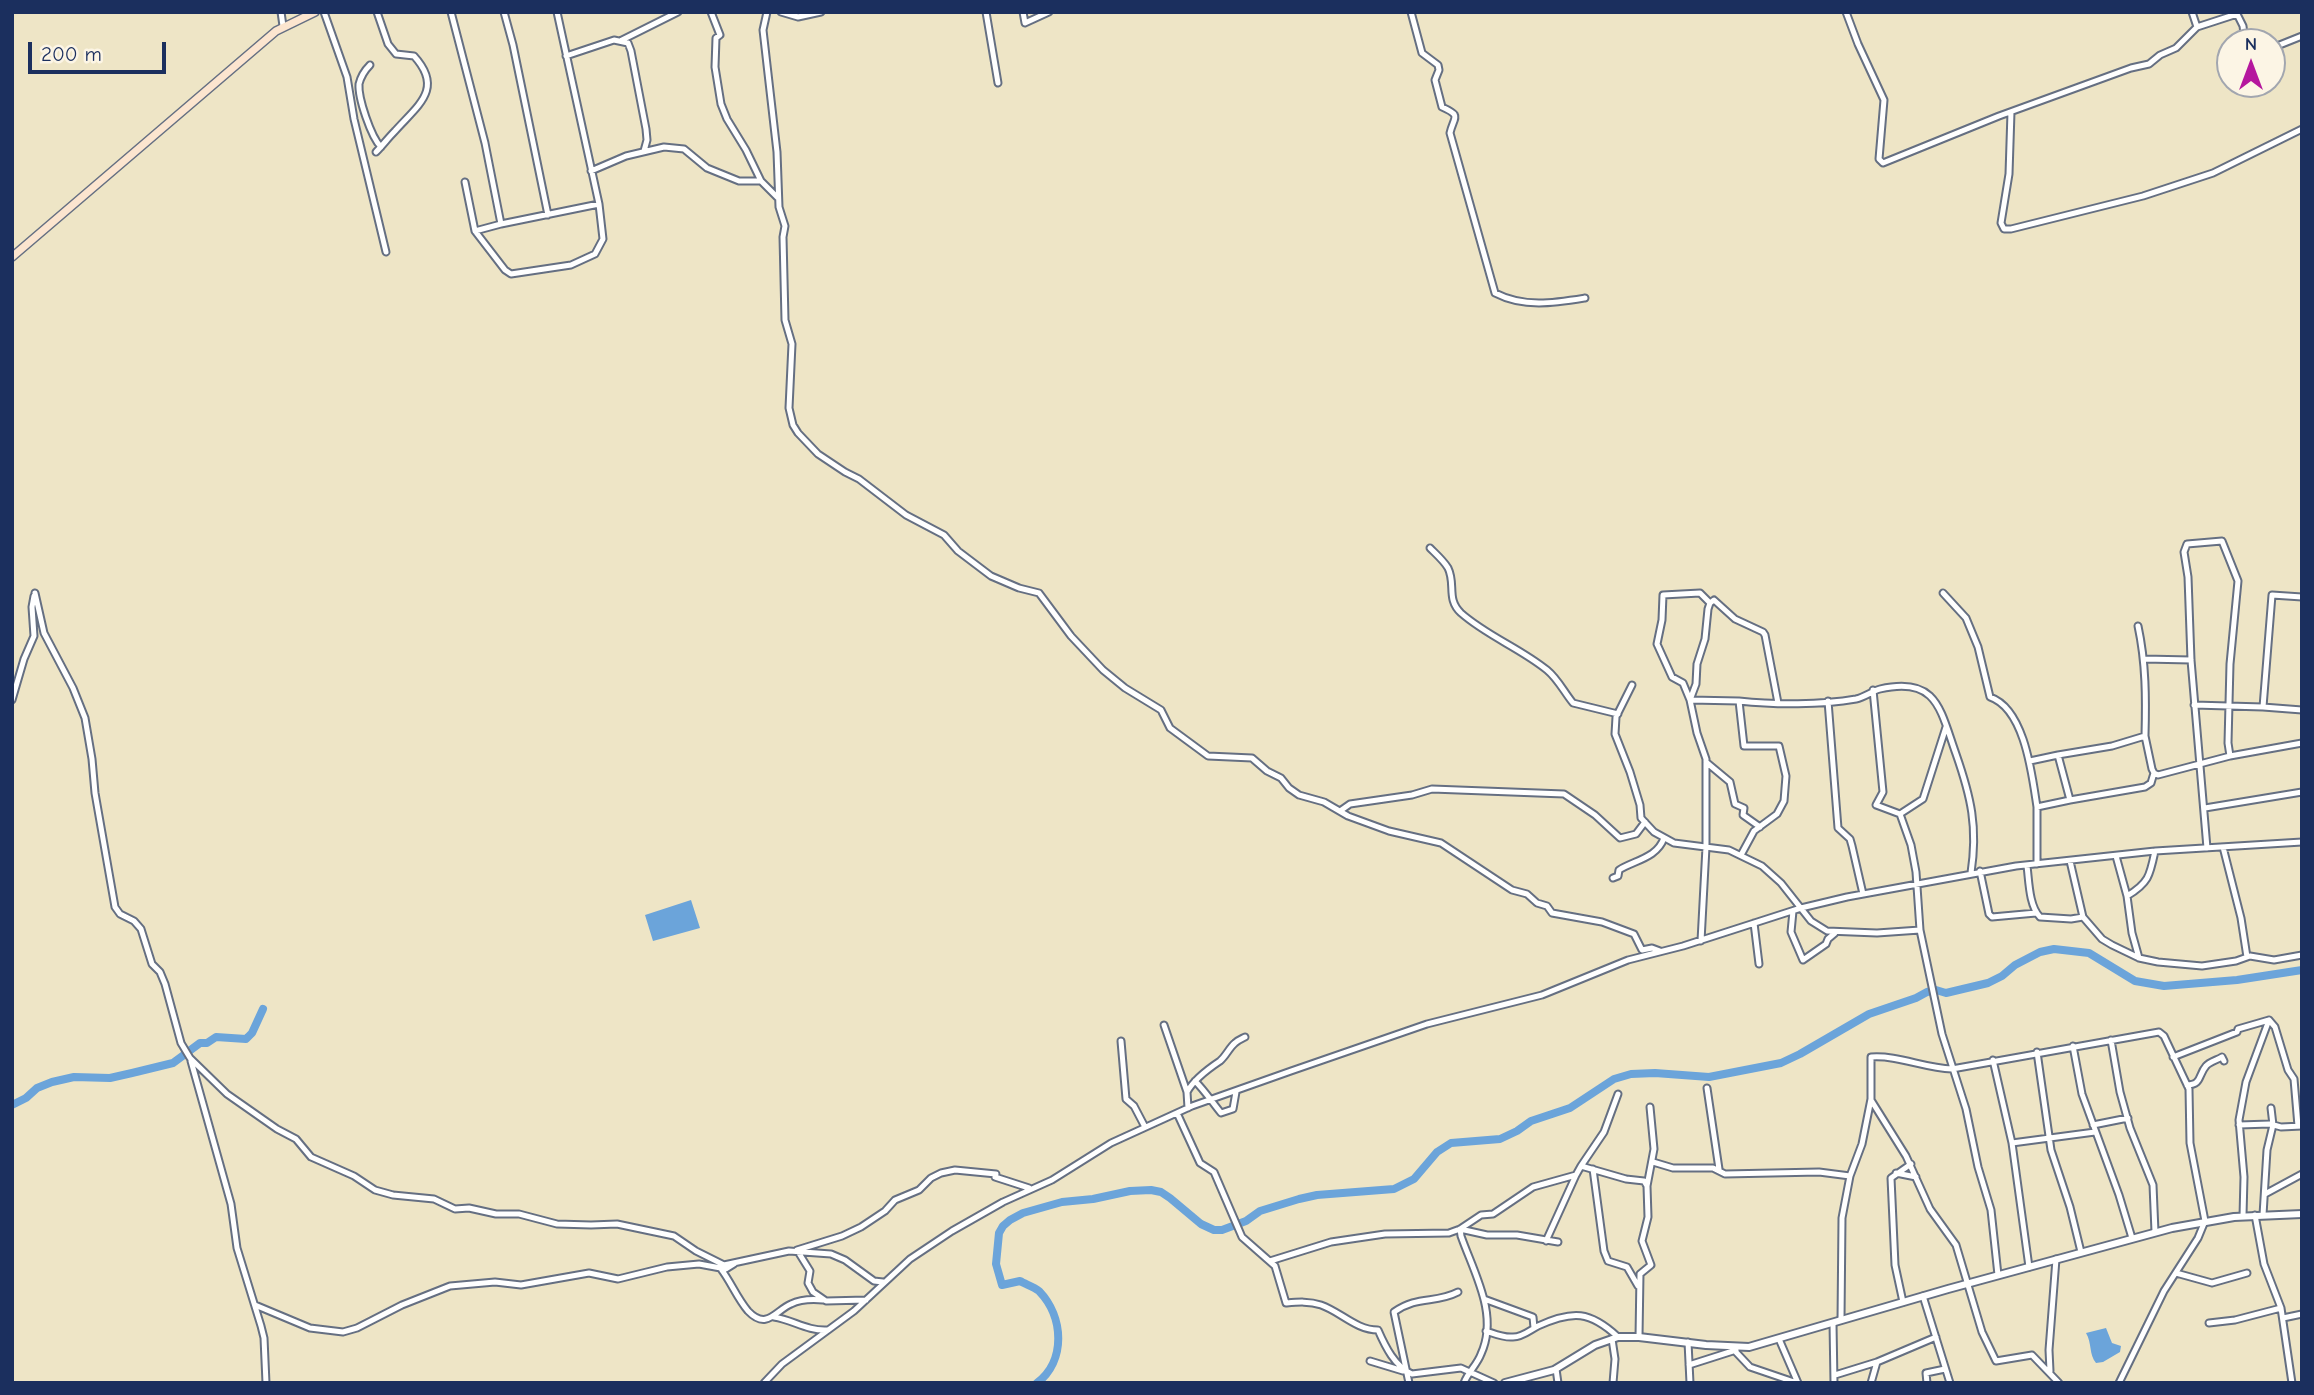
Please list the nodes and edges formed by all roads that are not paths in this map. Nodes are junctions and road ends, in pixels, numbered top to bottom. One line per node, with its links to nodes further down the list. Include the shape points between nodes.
1 (281, 12): 20 (street)
2 (315, 12): 20 (main road)
3 (324, 12): 37 (street, via 347,77)
4 (377, 12): 24 (street, via 388,44 396,54 414,56 429,81 419,107 378,150 359,87)
5 (451, 12): 35 (street)
6 (504, 12): 34 (street)
7 (557, 12): 23 (street)
8 (678, 12): 22 (street)
9 (711, 12): 31 (street, via 720,36 714,48 721,104)
10 (767, 12): 32 (street, via 763,30)
11 (781, 12): 12 (street, via 798,18)
12 (821, 12)
13 (986, 12): 25 (street)
14 (1023, 12): 15 (street, via 1025,23)
15 (1049, 12)
16 (1410, 12): 39 (street, via 1422,53 1438,65 1435,80 1442,107 1455,114 1450,133 1496,293 1509,300 1552,304)
17 (1846, 12): 26 (street, via 1884,100 1881,162)
18 (2192, 12): 21 (street)
19 (2236, 13): 21 (street)
20 (283, 26): 38 (main road)
21 (2197, 27): 26 (street, via 2181,44 2149,64)
22 (622, 40): 23 (street); 28 (street, via 631,51 640,93 647,140)
23 (566, 56): 29 (street)
24 (370, 65)
25 (998, 83)
26 (2011, 112): 27 (street, via 2004,229 2143,196 2213,173)
27 (2302, 129)
28 (644, 151): 29 (street); 31 (street, via 684,149 707,168 739,181)
29 (591, 172): 33 (street)
30 (465, 181): 36 (street)
31 (761, 181): 32 (street)
32 (778, 198): 72 (street, via 785,226 785,320 792,344 789,408 798,433 818,454 906,515 944,535 991,576 1040,593 1103,670 1161,710 1170,728 1195,748 1208,756 1252,758 1299,795)
33 (599, 204): 34 (street); 36 (street, via 603,239 595,254 571,265 511,274)
34 (548, 215): 35 (street)
35 (501, 224): 36 (street)
36 (475, 231)
37 (386, 252)
38 (12, 257)
39 (1585, 298)
40 (1430, 548): 58 (street, via 1448,569 1452,603 1461,612 1483,631 1546,669 1573,703)
41 (1943, 593): 64 (street, via 1966,618 1990,697 2006,708 2021,732)
42 (2302, 597): 56 (street, via 2273,595)
43 (1710, 603): 50 (street); 50 (street, via 1700,593 1663,595 1657,644 1672,677 1684,683); 53 (street, via 1714,600 1735,620 1763,632)
44 (2138, 626): 45 (street)
45 (2144, 659): 46 (street); 60 (street)
46 (2191, 660): 54 (street); 55 (street, via 2184,552 2187,544 2222,541 2238,581)
47 (1632, 685): 58 (street)
48 (1873, 690): 52 (street, via 1860,699); 59 (street, via 1914,685 1926,691); 73 (street, via 1883,792 1876,805)
49 (12, 700): 114 (street, via 34,636 35,593 44,633 85,718 116,907 141,929)
50 (1690, 700): 51 (street); 65 (street)
51 (1740, 701): 53 (street); 75 (street, via 1744,746 1779,746 1786,776 1784,801 1777,814)
52 (1828, 701): 53 (street); 91 (street, via 1839,828 1850,839)
53 (1778, 703)
54 (2194, 705): 55 (street); 66 (street)
55 (2229, 705): 56 (street); 63 (street)
56 (2263, 707): 57 (street)
57 (2302, 710)
58 (1618, 714): 74 (street, via 1615,734)
59 (1946, 727): 73 (street, via 1923,799); 88 (street, via 1973,813)
60 (2145, 736): 62 (street); 67 (street)
61 (2302, 743): 63 (street)
62 (2058, 755): 64 (street); 69 (street)
63 (2230, 756): 66 (street)
64 (2030, 761): 70 (street)
65 (1706, 762): 75 (street, via 1730,782 1735,804 1744,808 1748,821); 78 (street)
66 (2200, 764): 67 (street); 71 (street)
67 (2154, 773): 69 (street, via 2145,787)
68 (2302, 792): 71 (street)
69 (2070, 800): 70 (street)
70 (2037, 807): 85 (street)
71 (2204, 808): 80 (street)
72 (1340, 811): 74 (street, via 1366,800 1445,789 1564,794 1620,838 1636,834); 101 (street, via 1389,831 1441,843 1552,913 1602,922 1634,934 1642,950)
73 (1899, 814): 90 (street, via 1911,845)
74 (1645, 822): 76 (street)
75 (1760, 827): 82 (street)
76 (1664, 838): 78 (street); 89 (street, via 1661,847 1624,866)
77 (2302, 842): 79 (street)
78 (1706, 847): 82 (street); 100 (street)
79 (2223, 847): 80 (street); 103 (street)
80 (2207, 848): 81 (street)
81 (2155, 852): 83 (street); 92 (street, via 2150,875 2141,888)
82 (1741, 855): 93 (street, via 1771,873)
83 (2116, 856): 84 (street); 92 (street)
84 (2070, 861): 85 (street); 96 (street)
85 (2037, 864): 86 (street)
86 (2027, 866): 87 (street); 95 (street)
87 (1980, 871): 88 (street); 95 (street, via 1992,917)
88 (1971, 873): 90 (street)
89 (1613, 878)
90 (1916, 885): 91 (street); 98 (street)
91 (1863, 894): 93 (street)
92 (2127, 896): 104 (street)
93 (1801, 908): 94 (street); 99 (street, via 1821,929)
94 (1793, 911): 97 (street); 99 (street, via 1791,932 1803,960)
95 (2036, 913): 96 (street, via 2040,917)
96 (2083, 918): 104 (street, via 2102,939)
97 (1754, 923): 100 (street); 105 (street)
98 (1920, 930): 99 (street); 117 (street)
99 (1835, 933)
100 (1702, 940): 101 (street)
101 (1663, 952): 121 (street, via 1628,960 1542,995 1427,1024)
102 (2302, 955): 103 (street, via 2274,960)
103 (2247, 957): 104 (street, via 2202,966)
104 (2139, 958)
105 (1759, 964)
106 (2269, 1020): 113 (street); 131 (street, via 2246,1082); 133 (street, via 2294,1079)
107 (1164, 1025): 122 (street)
108 (1245, 1037): 118 (street)
109 (2111, 1040): 111 (street); 113 (street, via 2160,1032); 130 (street)
110 (1121, 1041): 134 (street, via 1126,1099)
111 (2073, 1046): 112 (street); 135 (street)
112 (2037, 1052): 115 (street); 136 (street)
113 (2173, 1056): 119 (street)
114 (190, 1058): 166 (street, via 227,1094 296,1139 311,1157 381,1193 434,1199 455,1209 519,1213 557,1224 617,1224 674,1236); 180 (street)
115 (1993, 1060): 117 (street); 137 (street)
116 (2224, 1061): 119 (street, via 2222,1057 2207,1065 2195,1086)
117 (1952, 1069): 125 (street, via 1871,1057); 170 (street, via 1991,1210)
118 (1195, 1081): 122 (street); 124 (street)
119 (2187, 1086): 155 (street, via 2190,1143)
120 (1707, 1088): 142 (street)
121 (1236, 1092): 124 (street); 124 (street, via 1233,1109 1226,1113)
122 (1187, 1093): 127 (street)
123 (1618, 1094): 140 (street, via 1604,1132)
124 (1213, 1099): 127 (street)
125 (1871, 1099): 139 (street); 146 (street)
126 (1650, 1107): 138 (street)
127 (1188, 1108): 129 (street)
128 (2271, 1108): 132 (street)
129 (1177, 1113): 134 (street); 164 (street, via 1200,1163 1214,1172 1242,1237)
130 (2128, 1118): 135 (street); 157 (street, via 2153,1185)
131 (2239, 1125): 132 (street); 154 (street)
132 (2273, 1125): 133 (street); 150 (street)
133 (2300, 1126)
134 (1145, 1127): 149 (street)
135 (2094, 1128): 136 (street); 158 (street)
136 (2050, 1139): 137 (street); 162 (street)
137 (2012, 1143): 167 (street)
138 (1653, 1162): 142 (street, via 1673,1168); 148 (street)
139 (1911, 1164): 143 (street); 147 (street)
140 (1581, 1166): 141 (street); 145 (street)
141 (1593, 1169): 148 (street, via 1644,1181); 173 (street, via 1604,1251 1608,1261 1627,1267)
142 (1719, 1169): 146 (street, via 1725,1174 1819,1172)
143 (1896, 1173): 147 (street); 179 (street, via 1891,1178 1895,1265)
144 (2302, 1174): 150 (street)
145 (1576, 1175): 156 (street, via 1533,1187); 159 (street)
146 (1850, 1176): 185 (street, via 1842,1218)
147 (1916, 1177): 172 (street, via 1930,1209 1956,1245)
148 (1647, 1186): 173 (street, via 1648,1217 1642,1241 1651,1265 1640,1274)
149 (1031, 1188): 161 (street, via 996,1174 942,1173 895,1200 861,1227); 171 (street, via 935,1242)
150 (2265, 1194): 153 (street)
151 (2302, 1214): 153 (street)
152 (2255, 1215): 153 (street); 154 (street); 181 (street, via 2263,1260)
153 (2263, 1215)
154 (2244, 1216): 155 (street)
155 (2205, 1221): 157 (street); 168 (street)
156 (1460, 1229): 159 (street); 164 (street, via 1331,1242); 176 (street)
157 (2155, 1232): 158 (street)
158 (2132, 1238): 162 (street)
159 (1546, 1241): 160 (street)
160 (1558, 1242)
161 (797, 1250): 165 (street); 171 (street, via 839,1256 874,1281); 178 (street, via 810,1271 808,1283 813,1292)
162 (2081, 1252): 163 (street)
163 (2056, 1259): 167 (street); 206 (street)
164 (1270, 1261): 204 (street, via 1286,1303 1321,1305 1365,1330 1378,1330)
165 (735, 1263): 166 (street); 166 (street, via 729,1268)
166 (717, 1265): 180 (street, via 667,1267 618,1279 589,1273 521,1285 450,1286 343,1332 310,1328); 183 (street, via 751,1314)
167 (2029, 1267): 170 (street)
168 (2176, 1273): 169 (street, via 2212,1283); 224 (street)
169 (2248, 1273)
170 (1997, 1275): 172 (street)
171 (883, 1282): 177 (street)
172 (1967, 1283): 175 (street); 206 (street, via 1996,1361 2032,1355)
173 (1639, 1289): 191 (street)
174 (1458, 1292): 204 (street, via 1410,1302 1394,1312)
175 (1923, 1296): 179 (street); 192 (street)
176 (1484, 1299): 188 (street, via 1533,1317); 190 (street)
177 (866, 1300): 178 (street); 189 (street)
178 (826, 1301): 183 (street, via 791,1303)
179 (1903, 1302): 185 (street)
180 (255, 1305): 209 (street, via 264,1338)
181 (2281, 1308): 184 (street); 187 (street)
182 (2302, 1314): 184 (street)
183 (774, 1317): 189 (street, via 808,1329)
184 (2283, 1318): 225 (street)
185 (1841, 1320): 186 (street)
186 (1833, 1323): 194 (street); 205 (street)
187 (2209, 1323)
188 (1534, 1328): 190 (street, via 1514,1337); 193 (street, via 1551,1320 1586,1315 1603,1323)
189 (830, 1329): 210 (street)
190 (1486, 1331): 203 (street, via 1482,1354)
191 (1639, 1337): 193 (street); 195 (street)
192 (1936, 1337): 199 (street); 202 (street)
193 (1615, 1338): 201 (street); 216 (street)
194 (1779, 1339): 196 (street); 218 (street)
195 (1688, 1342): 196 (street); 200 (street)
196 (1744, 1347): 197 (street)
197 (1734, 1350): 200 (street); 208 (street, via 1750,1367)
198 (1370, 1361): 204 (street)
199 (1877, 1362): 205 (street); 220 (street)
200 (1689, 1365): 217 (street)
201 (1556, 1369): 207 (street); 215 (street)
202 (1945, 1369): 221 (street, via 1926,1373); 222 (street)
203 (1469, 1371): 204 (street); 212 (street); 213 (street)
204 (1406, 1372): 211 (street)
205 (1835, 1375): 219 (street)
206 (2051, 1376): 223 (street)
207 (1514, 1381): 214 (street)
208 (1781, 1381): 218 (street)
209 (266, 1383)
210 (764, 1383)
211 (1409, 1383)
212 (1464, 1383)
213 (1494, 1383)
214 (1505, 1383)
215 (1558, 1383)
216 (1613, 1383)
217 (1690, 1383)
218 (1798, 1383)
219 (1834, 1383)
220 (1871, 1383)
221 (1927, 1383)
222 (1950, 1383)
223 (2059, 1383)
224 (2119, 1383)
225 (2292, 1383)

